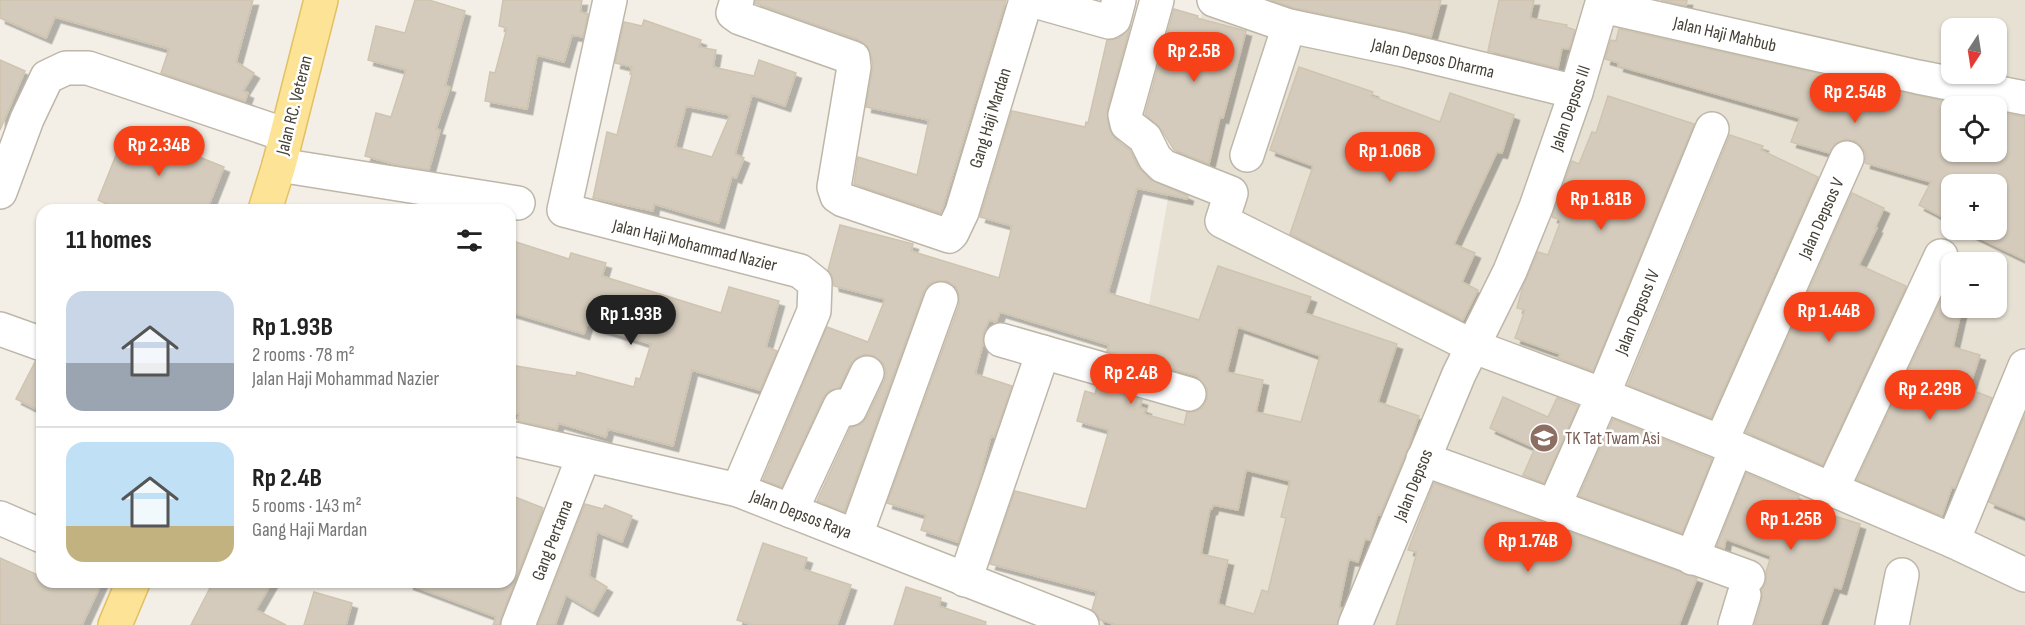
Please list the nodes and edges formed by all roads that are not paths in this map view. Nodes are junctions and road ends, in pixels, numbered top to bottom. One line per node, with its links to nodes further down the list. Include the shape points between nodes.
1 (321, 0): 15 (main road, Jalan RC. Veteran)
2 (610, 0): 37 (street, Jalan Haji Mohammad Nazier, via 564,210 800,271 815,283 814,311)
3 (737, 0): 4 (street, Gang Haji Mardan, via 733,13 740,18 853,58 834,187 837,196 950,235 962,212)
4 (1026, 0)
5 (1031, 0): 6 (street, via 1110,22)
6 (1119, 0)
7 (1157, 0): 26 (street, via 1125,115 1127,124 1145,138 1155,158 1163,166 1231,193 1222,221)
8 (1214, 0): 10 (street, Jalan Depsos Dharma)
9 (1602, 3): 12 (street, Jalan Depsos III); 13 (street, Jalan Haji Mahbub)
10 (1254, 7): 11 (street, Jalan Depsos Dharma)
11 (1289, 26): 12 (street, Jalan Depsos Dharma); 16 (street)
12 (1576, 92): 26 (street, Jalan Depsos III)
13 (2025, 98)
14 (1712, 129): 31 (street, Jalan Depsos IV)
15 (282, 150): 18 (street, via 88,68 66,68 47,77); 19 (street); 20 (main road, Jalan RC. Veteran)
16 (1247, 155)
17 (1847, 158): 33 (street, Jalan Depsos V)
18 (0, 189)
19 (518, 203)
20 (267, 204)
21 (1941, 255): 36 (street)
22 (940, 299): 42 (street)
23 (0, 329): 25 (street)
24 (1001, 340): 27 (street)
25 (36, 342)
26 (1481, 350): 31 (street); 35 (street, Jalan Depsos)
27 (1043, 352): 30 (street); 47 (street)
28 (2025, 366): 43 (street)
29 (867, 374): 39 (street, via 850,410 840,406)
30 (1189, 394)
31 (1603, 395): 33 (street); 38 (street, Jalan Depsos IV)
32 (516, 439): 34 (street, Jalan Depsos Raya)
33 (1729, 445): 36 (street); 44 (street, Jalan Depsos V)
34 (584, 454): 37 (street, Jalan Depsos Raya); 52 (street, Gang Pertama)
35 (1423, 459): 38 (street); 54 (street, Jalan Depsos)
36 (1832, 489): 43 (street)
37 (738, 490): 39 (street, Jalan Depsos Raya)
38 (1554, 506): 44 (street)
39 (791, 511): 42 (street, Jalan Depsos Raya)
40 (0, 518): 41 (street)
41 (36, 533)
42 (856, 535): 47 (street, Jalan Depsos Raya)
43 (1953, 541): 46 (street)
44 (1692, 558): 49 (street)
45 (1902, 575): 55 (street)
46 (2025, 575)
47 (965, 580): 50 (street, Jalan Depsos Raya)
48 (130, 588): 51 (main road)
49 (1742, 599)
50 (1041, 618): 53 (street, Jalan Depsos Raya)
51 (114, 625)
52 (518, 625)
53 (1082, 625)
54 (1355, 625)
55 (1892, 625)

